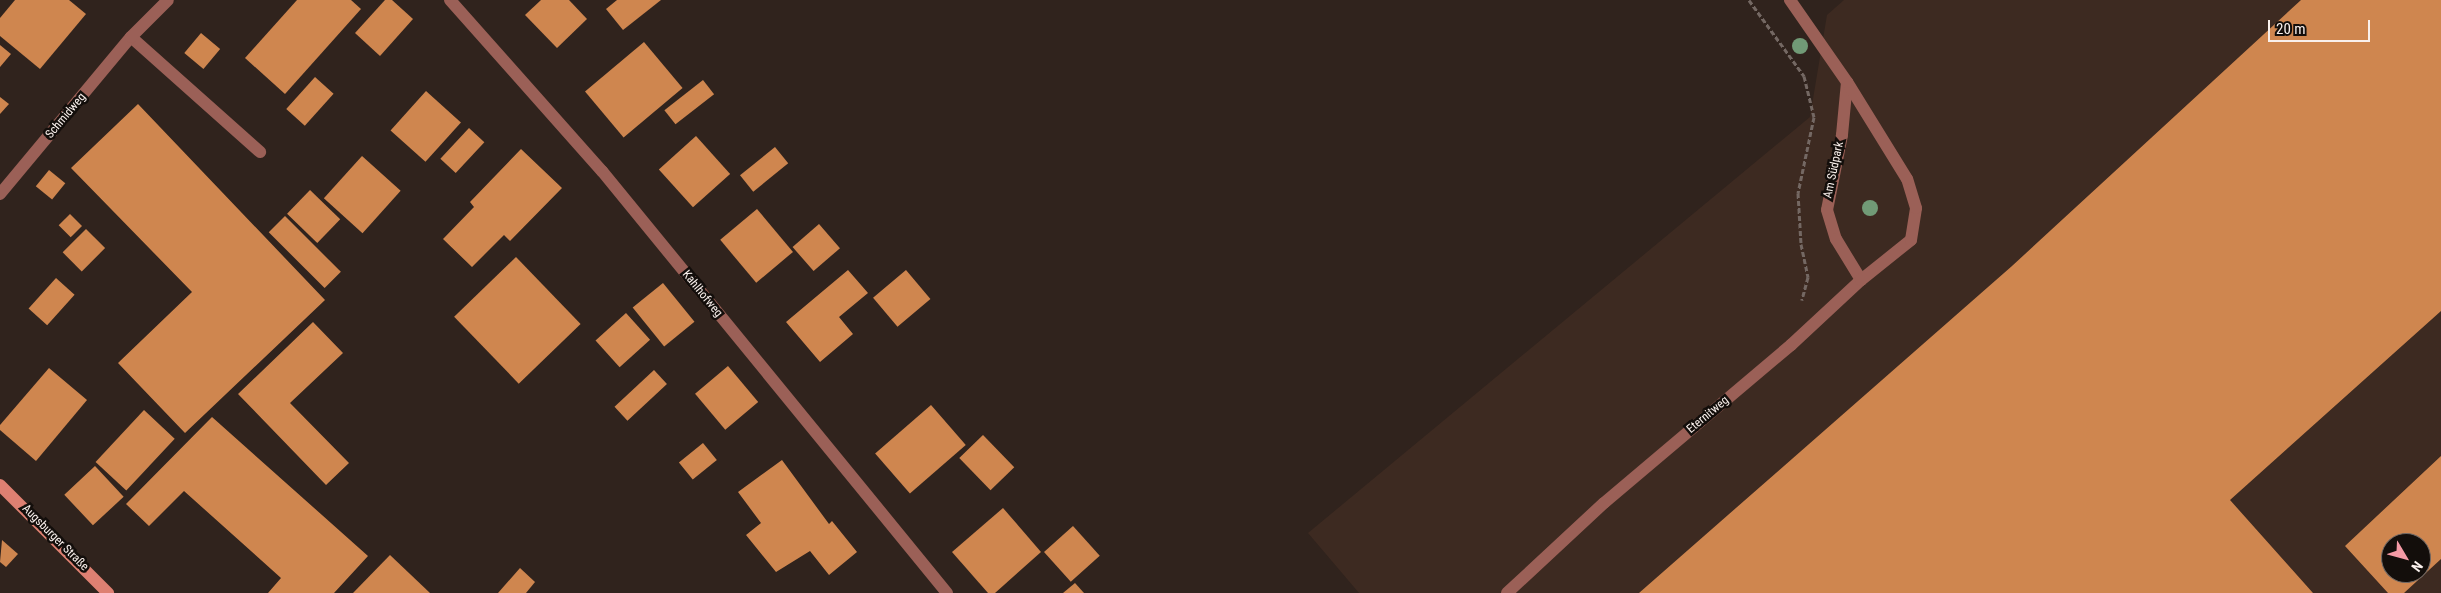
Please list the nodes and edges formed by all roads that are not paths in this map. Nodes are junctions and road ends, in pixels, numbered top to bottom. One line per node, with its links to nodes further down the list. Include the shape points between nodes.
1 (168, 0): 4 (street, Schmidweg)
2 (450, 0): 11 (street, Kahlhofweg, via 602,171)
3 (1790, 0): 5 (street)
4 (132, 37): 6 (street); 7 (street, Schmidweg)
5 (1847, 82): 8 (street, Am Südpark, via 1842,135 1827,210 1836,239); 8 (street, Eternitweg, via 1907,180 1916,208 1912,240)
6 (260, 152)
7 (0, 194)
8 (1861, 280): 12 (street, Eternitweg, via 1791,345 1604,503)
9 (0, 485): 10 (main road, Augsburger Straße)
10 (108, 593)
11 (948, 593)
12 (1507, 593)

